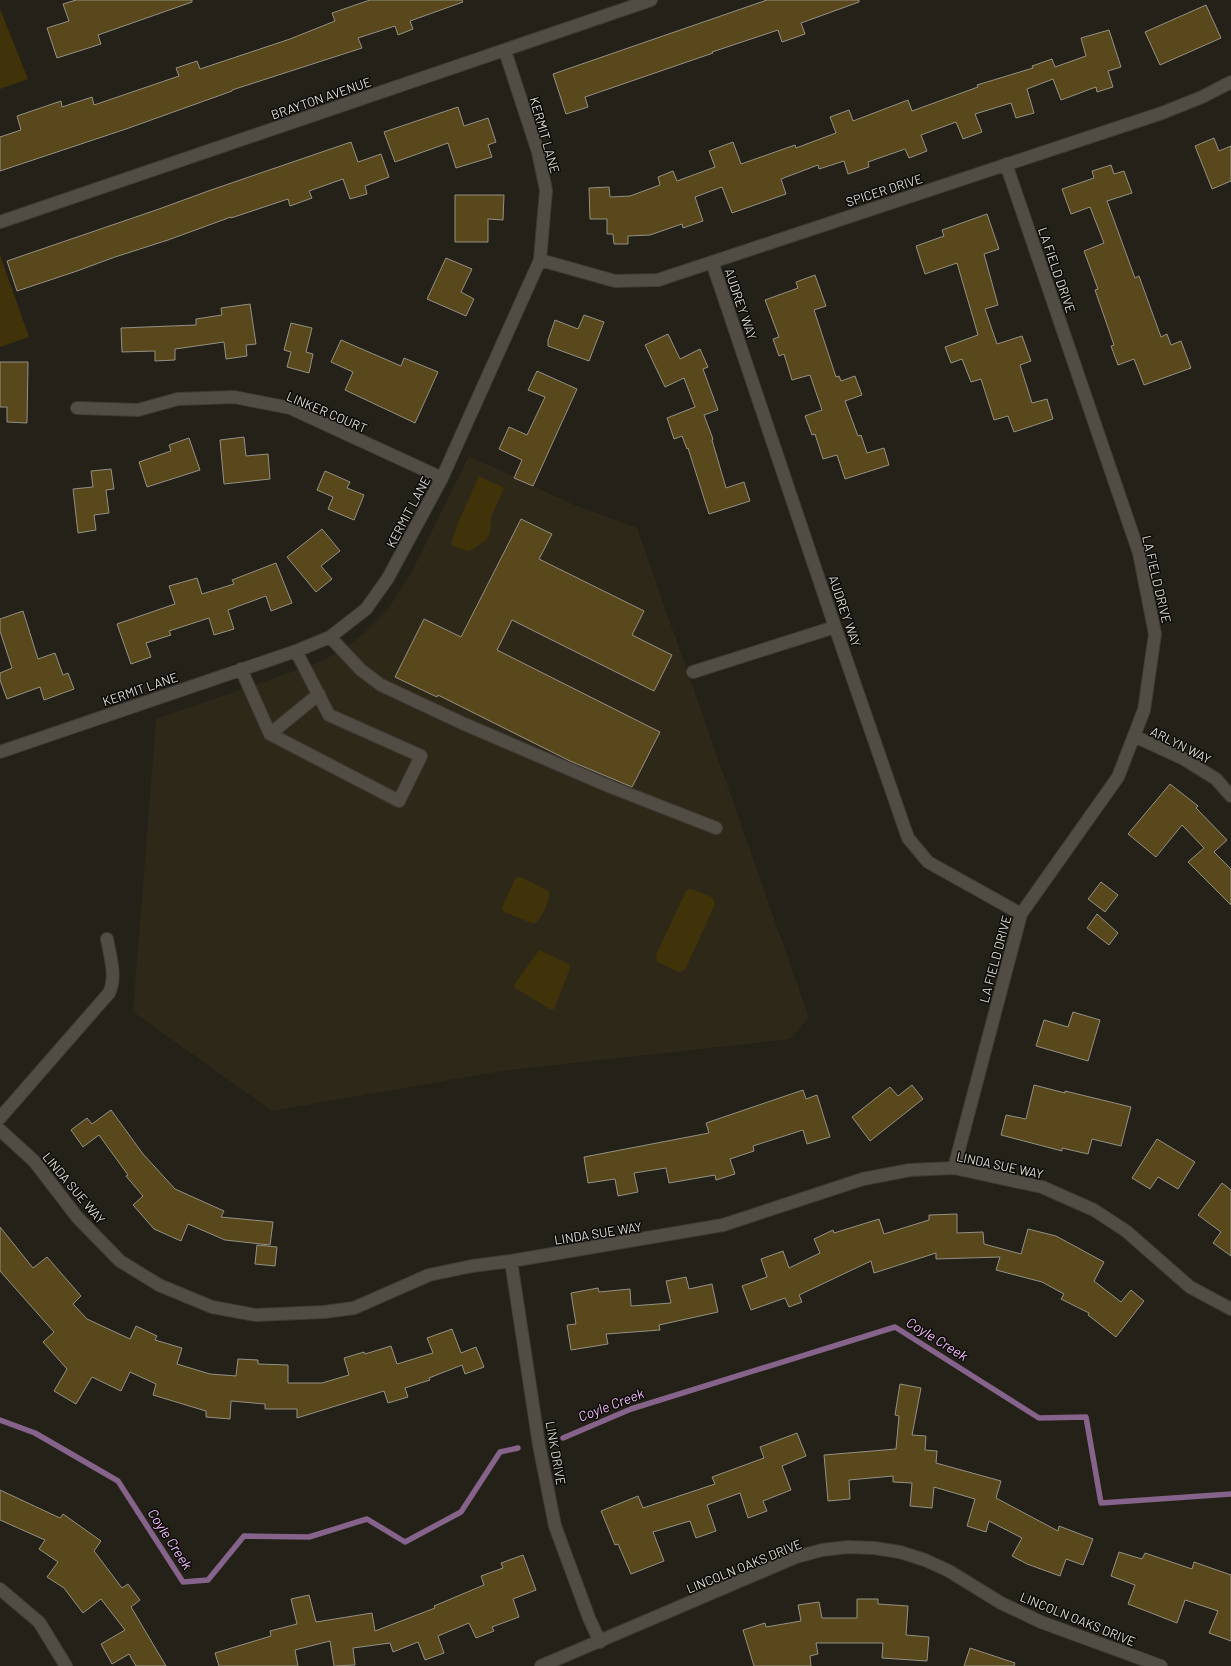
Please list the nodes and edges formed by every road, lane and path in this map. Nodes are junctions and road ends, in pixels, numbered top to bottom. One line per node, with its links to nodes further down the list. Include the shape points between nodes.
1 (651, 0): 2 (street, BRAYTON AVENUE)
2 (505, 50): 5 (street, BRAYTON AVENUE); 6 (street, KERMIT LANE, via 538,152 546,190)
3 (1231, 82): 4 (street, SPICER DRIVE, via 1162,113)
4 (1006, 164): 7 (street, SPICER DRIVE); 17 (street, LA FIELD DRIVE, via 1139,553 1155,634 1144,710)
5 (0, 222)
6 (540, 260): 7 (street, SPICER DRIVE, via 615,280 658,280); 9 (street, KERMIT LANE)
7 (712, 262): 10 (street, AUDREY WAY)
8 (77, 408): 9 (street, LINKER COURT, via 138,410 178,399 241,398 290,408)
9 (442, 478): 11 (street, KERMIT LANE, via 388,578 366,609)
10 (835, 627): 14 (street); 21 (street, AUDREY WAY, via 908,838 928,862)
11 (330, 637): 12 (street, KERMIT LANE); 20 (street, via 361,670 381,685 604,784)
12 (296, 651): 13 (street, KERMIT LANE); 15 (street)
13 (241, 669): 16 (street); 18 (street, KERMIT LANE)
14 (693, 672)
15 (319, 694): 16 (street); 16 (street, via 329,715 421,756 399,801)
16 (270, 734)
17 (1134, 736): 19 (street, ARLYN WAY, via 1184,759 1216,779); 21 (street, LA FIELD DRIVE, via 1118,777)
18 (0, 752)
19 (1231, 796)
20 (716, 828)
21 (1021, 914): 25 (street, LA FIELD DRIVE)
22 (107, 939): 23 (street, via 113,977 109,992)
23 (0, 1118)
24 (0, 1130): 26 (street, LINDA SUE WAY, via 34,1161 77,1217 120,1261 159,1286 212,1307 256,1315 354,1308 430,1275)
25 (954, 1168): 26 (street, LINDA SUE WAY, via 910,1170 863,1178 723,1226); 27 (street, LINDA SUE WAY, via 1042,1187 1094,1210 1126,1231 1190,1288)
26 (511, 1261): 29 (street, LINK DRIVE, via 539,1445 555,1526)
27 (1231, 1309)
28 (0, 1589): 30 (street, via 39,1622)
29 (600, 1642): 31 (street, LINCOLN OAKS DRIVE); 32 (street, LINCOLN OAKS DRIVE, via 796,1557 822,1550 874,1548 900,1552 925,1560 949,1571 1001,1603 1041,1622)
30 (66, 1666)
31 (541, 1666)
32 (1161, 1666)

